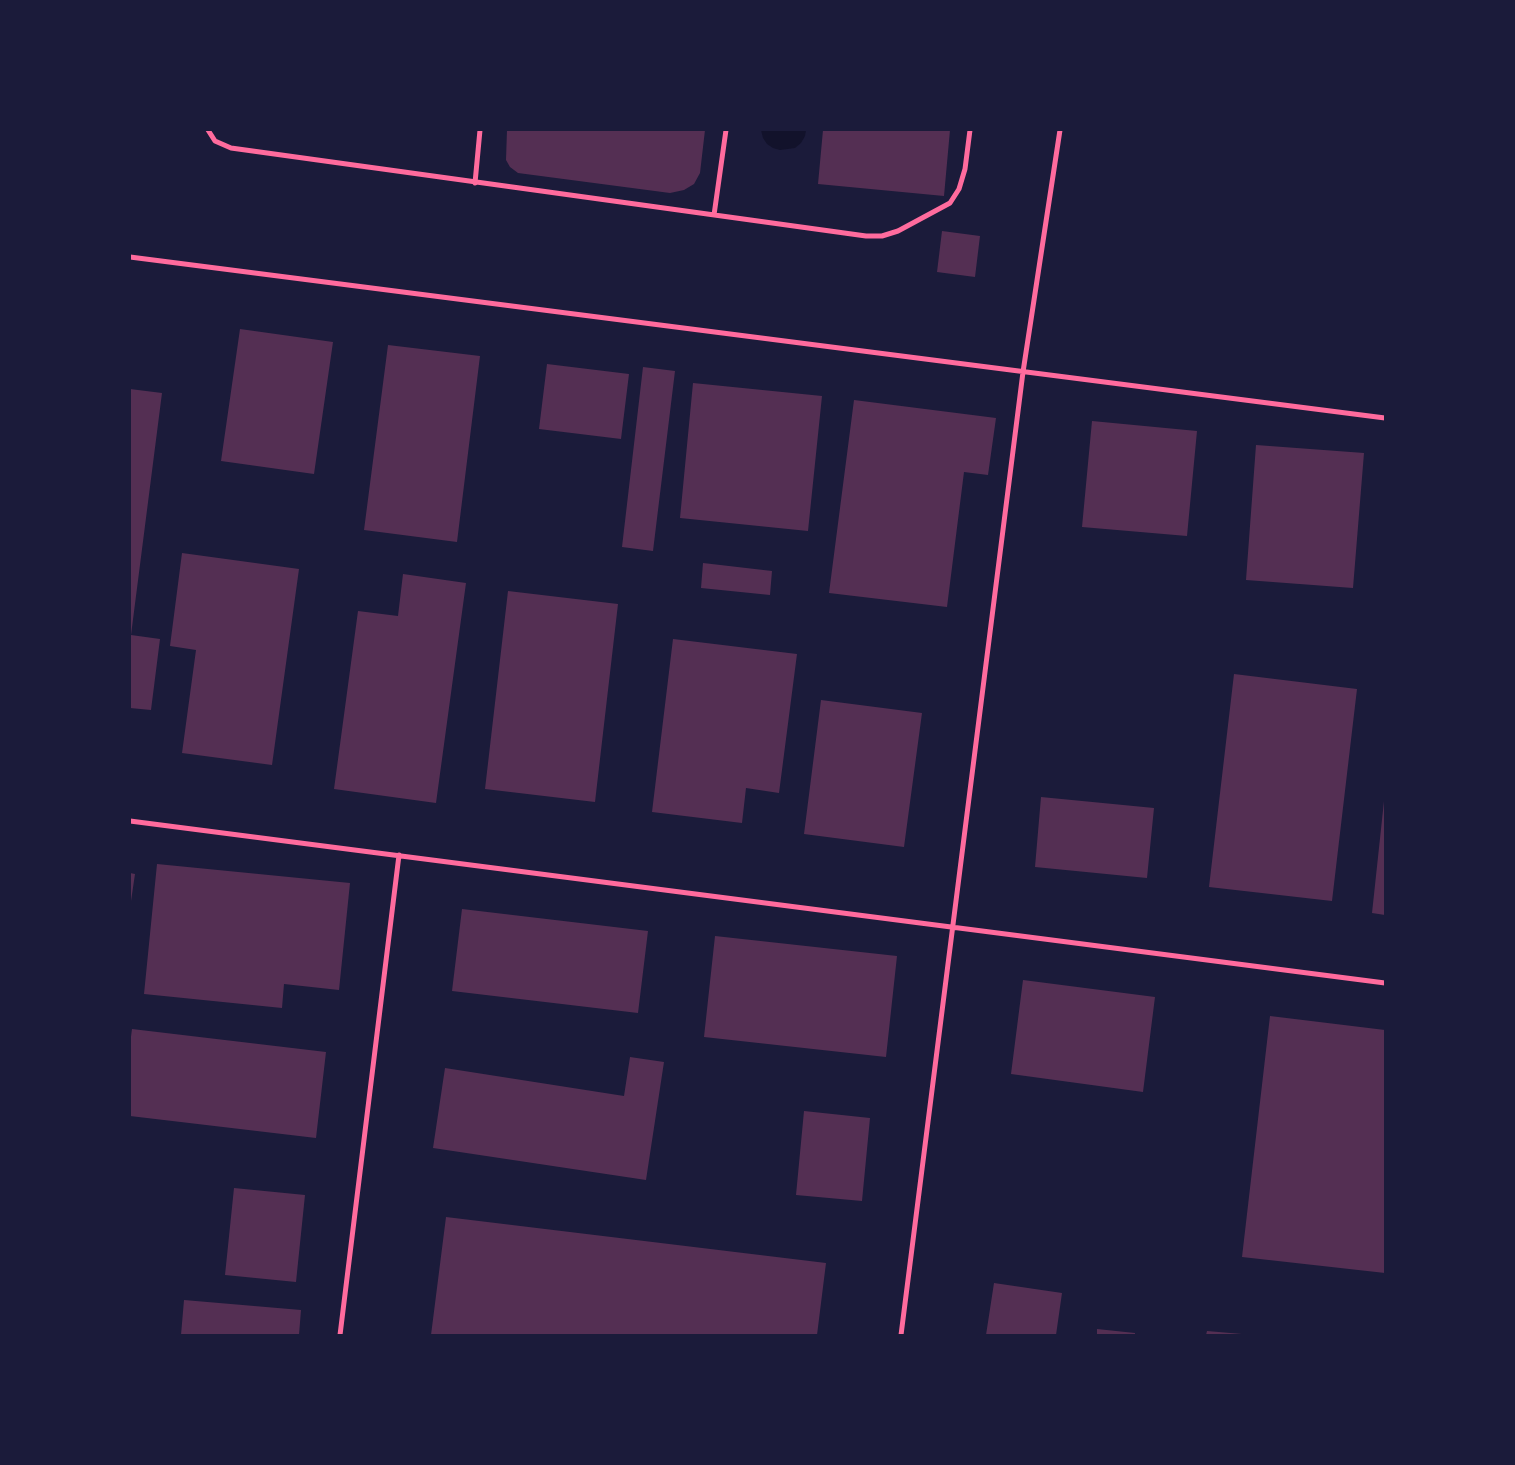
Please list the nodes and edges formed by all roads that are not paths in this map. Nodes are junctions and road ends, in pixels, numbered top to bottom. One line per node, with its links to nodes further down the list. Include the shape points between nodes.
1 (208, 130): 6 (street, via 216,142 231,148)
2 (480, 130): 6 (street)
3 (726, 130): 7 (street)
4 (970, 130): 7 (street, via 965,169 959,189 950,203 898,231 866,236)
5 (1060, 130): 9 (street)
6 (475, 182): 7 (street)
7 (714, 216)
8 (130, 257): 9 (street)
9 (1023, 372): 10 (street); 13 (street)
10 (1385, 418)
11 (130, 821): 12 (street)
12 (399, 855): 13 (street); 15 (street)
13 (953, 926): 14 (street); 16 (street)
14 (1385, 983)
15 (340, 1335)
16 (901, 1335)

